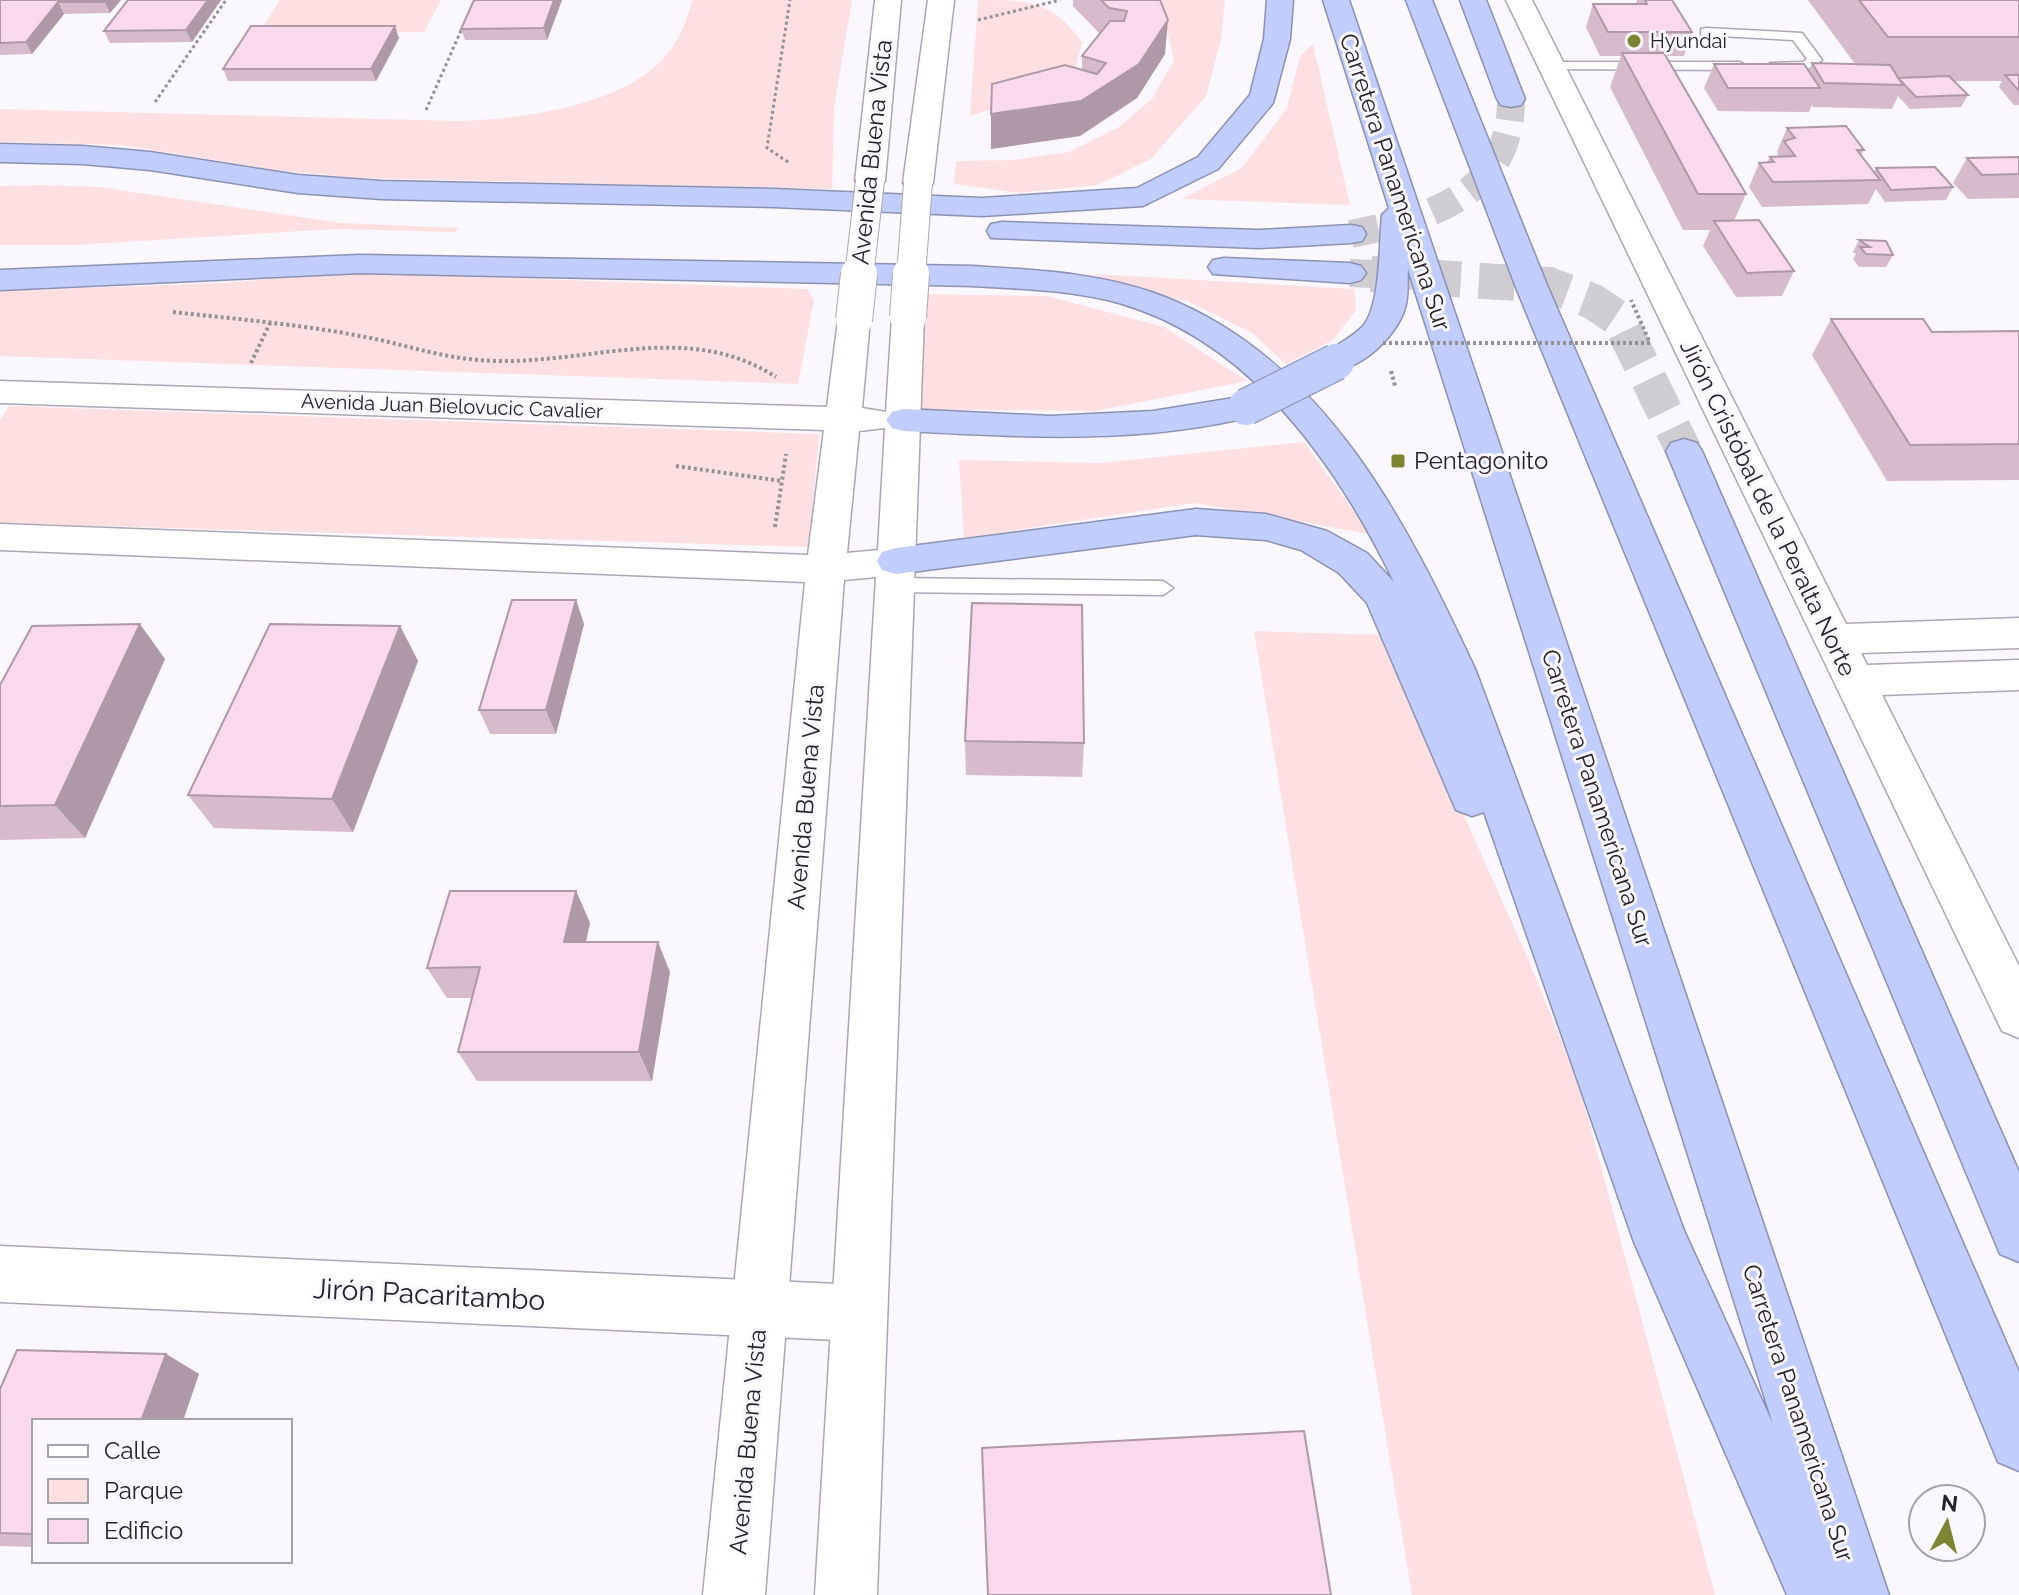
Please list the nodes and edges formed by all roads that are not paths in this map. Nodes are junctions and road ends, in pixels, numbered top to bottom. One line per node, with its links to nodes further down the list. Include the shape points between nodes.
1 (888, 0): 19 (main road, Avenida Buena Vista, bridge)
2 (941, 0): 20 (main road, Avenida Buena Vista, bridge, via 918,183)
3 (1280, 0): 12 (highway, via 1263,97 1208,163 1143,197 982,207 381,190 298,184 150,161)
4 (1336, 0): 11 (highway, Carretera Panamericana Sur)
5 (1419, 0): 36 (highway, via 1531,285)
6 (1473, 0): 10 (highway)
7 (1519, 0): 9 (main road, Jirón Cristóbal de la Peralta Norte)
8 (1706, 32): 9 (lane, via 1797,36 1815,60 1806,66)
9 (1551, 66): 27 (main road, Jirón Cristóbal de la Peralta Norte)
10 (1511, 99)
11 (1370, 104): 20 (highway, bridge, via 1399,221 1389,308 1376,332 1336,362 1246,407 1153,422 1050,427); 40 (highway, Carretera Panamericana Sur)
12 (0, 153)
13 (0, 175): 14 (highway, via 100,173 263,199 449,214 1259,239)
14 (1351, 234)
15 (0, 258): 16 (highway, via 448,243)
16 (1350, 273)
17 (0, 280): 32 (highway, via 360,264 973,276 1100,288 1190,321 1256,366 1301,411 1361,487 1402,555 1455,671)
18 (0, 392): 19 (main road, Avenida Juan Bielovucic Cavalier)
19 (844, 419): 20 (main road, Avenida Juan Bielovucic Cavalier); 23 (main road, Avenida Buena Vista)
20 (904, 420): 24 (main road, Avenida Buena Vista)
21 (1684, 451): 31 (highway)
22 (0, 537): 23 (main road)
23 (826, 569): 24 (main road); 34 (main road, Avenida Buena Vista)
24 (896, 573): 25 (lane); 32 (highway, via 1196,522 1279,530 1314,540 1353,563 1384,596 1393,614); 35 (main road, Avenida Buena Vista)
25 (1163, 588)
26 (2019, 633): 27 (main road)
27 (1833, 639): 29 (main road, Jirón Cristóbal de la Peralta Norte)
28 (2019, 675): 29 (main road)
29 (1854, 681): 30 (main road, Jirón Cristóbal de la Peralta Norte)
30 (2019, 1016)
31 (2019, 1235)
32 (1661, 1242): 39 (highway)
33 (0, 1274): 34 (main road, Jirón Pacaritambo)
34 (761, 1309): 35 (main road, Jirón Pacaritambo); 37 (main road, Avenida Buena Vista)
35 (859, 1313): 38 (main road, Avenida Buena Vista)
36 (2019, 1441)
37 (734, 1595)
38 (846, 1595)
39 (1819, 1595)
40 (1858, 1595)

